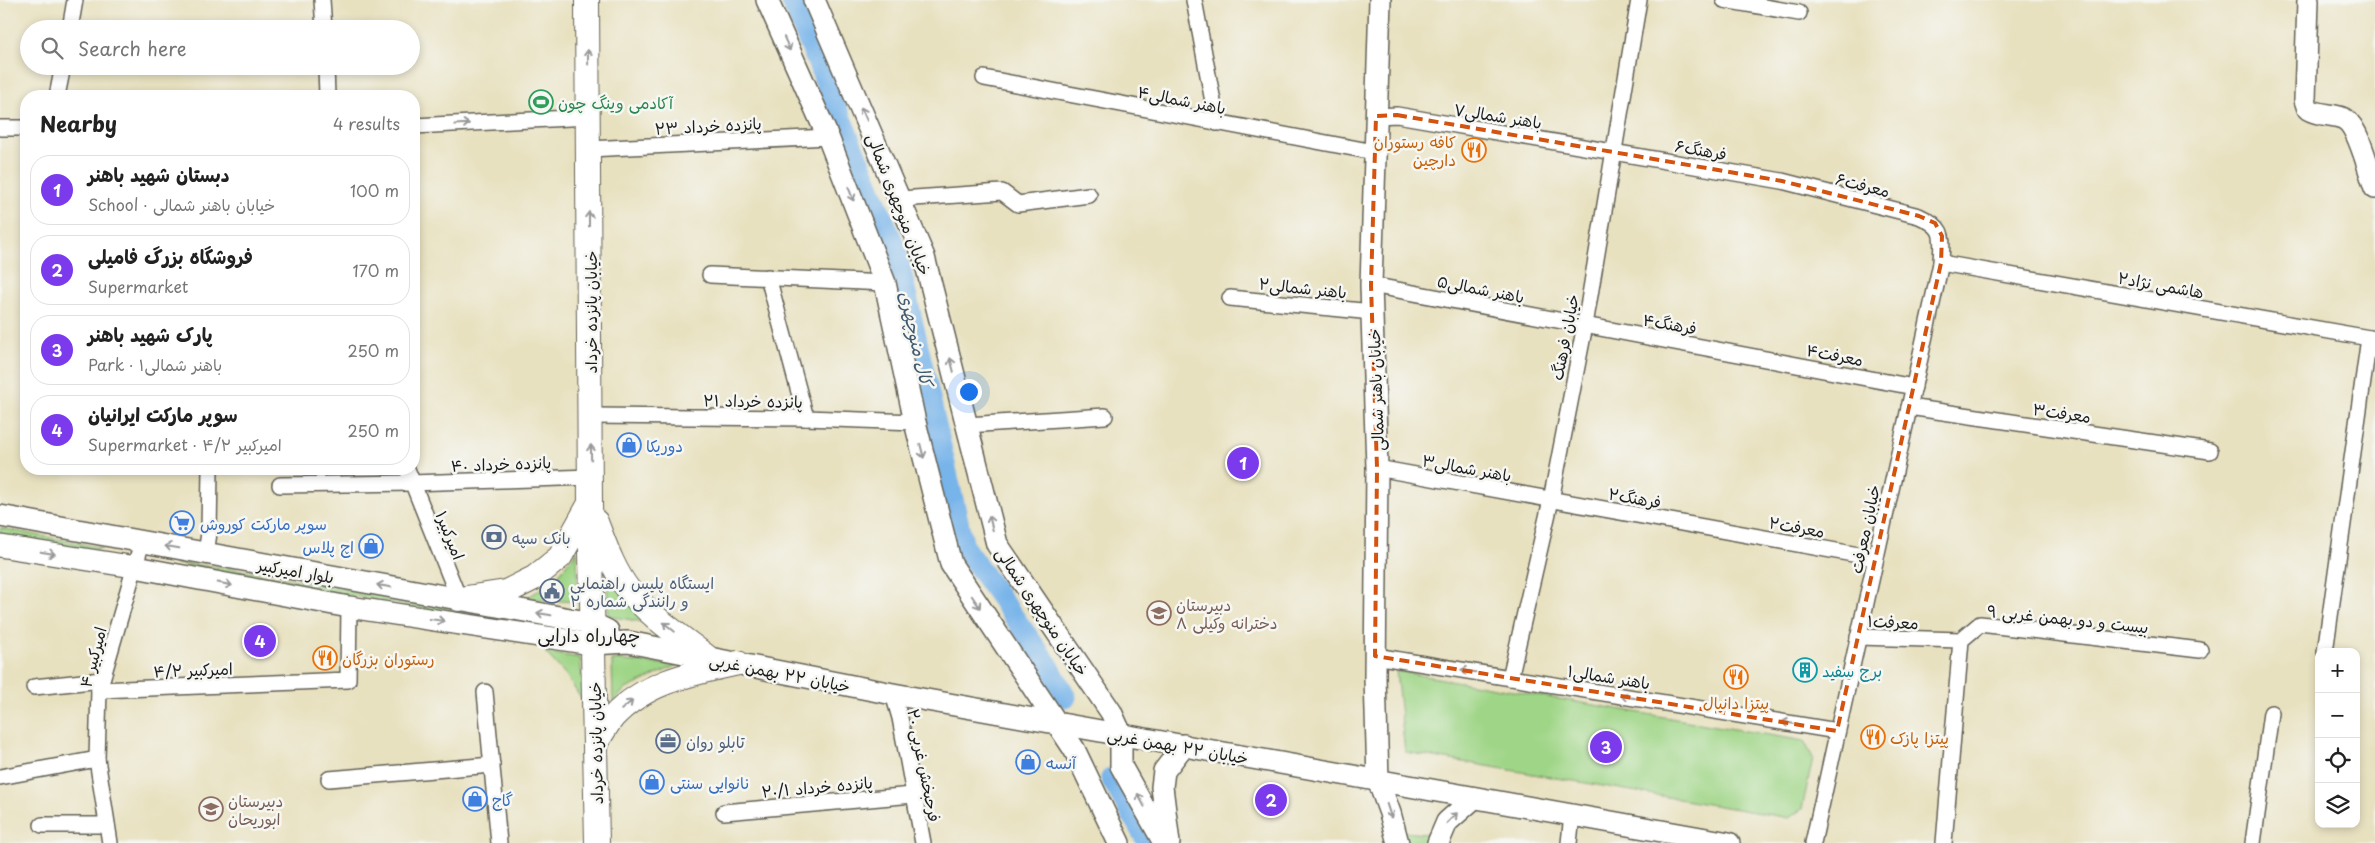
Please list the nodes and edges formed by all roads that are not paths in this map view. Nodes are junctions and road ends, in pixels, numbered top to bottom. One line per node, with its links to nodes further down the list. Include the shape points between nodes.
1 (75, 0): 12 (street)
2 (322, 0): 13 (street)
3 (587, 0): 19 (main road, خیابان پانزده خرداد, one-way to 3)
4 (767, 0): 25 (street, one-way to 25)
5 (814, 0): 32 (street, خیابان منوچهری شمالی, one-way to 5)
6 (1194, 0): 21 (street)
7 (1380, 0): 20 (street, خیابان باهنر شمالی)
8 (1639, 0): 28 (street, خیابان فرهنگ)
9 (1724, 0): 11 (street)
10 (2308, 0): 30 (street, via 2305,100 2308,109 2318,115 2338,116 2346,120 2354,130)
11 (1799, 13)
12 (72, 20)
13 (323, 20)
14 (61, 75): 17 (street)
15 (326, 75): 18 (street)
16 (984, 78): 21 (street, باهنر شمالی۴)
17 (58, 90)
18 (327, 90)
19 (589, 116): 22 (street, one-way to 19); 26 (main road, خیابان پانزده خرداد)
20 (1376, 116): 27 (street, خیابان باهنر شمالی); 28 (street, باهنر شمالی۷, via 1397,116)
21 (1216, 123): 27 (street, باهنر شمالی۴)
22 (420, 126)
23 (0, 128): 24 (street)
24 (20, 128)
25 (828, 137): 26 (street, پانزده خرداد ۲۳); 37 (street, one-way to 37)
26 (589, 149): 46 (main road, خیابان پانزده خرداد, one-way to 26)
27 (1374, 152): 38 (street, خیابان باهنر شمالی)
28 (1614, 152): 29 (street, فرهنگ۶); 41 (street, خیابان فرهنگ)
29 (1782, 181): 33 (street, معرفت۶, via 1919,216)
30 (2375, 188)
31 (1089, 195): 32 (street, via 1018,204 1002,192)
32 (900, 199): 50 (street, خیابان منوچهری شمالی, one-way to 32, via 924,257)
33 (1935, 223): 34 (street, خیابان معرفت, via 1942,236)
34 (1941, 263): 42 (street, هاشمی نژاد۲); 44 (street, خیابان معرفت)
35 (710, 274): 36 (street)
36 (768, 277): 37 (street); 48 (street)
37 (885, 283): 49 (street)
38 (1371, 285): 40 (street, خیابان باهنر شمالی); 41 (street, باهنر شمالی۵)
39 (1230, 298): 40 (street, باهنر شمالی۲)
40 (1372, 312): 52 (street, خیابان باهنر شمالی)
41 (1585, 326): 43 (street, فرهنگ۴); 57 (street, خیابان فرهنگ)
42 (2372, 339): 71 (street)
43 (1749, 356): 44 (street, معرفت۴)
44 (1914, 387): 45 (street, خیابان معرفت)
45 (1909, 407): 51 (street, معرفت۳); 64 (street, خیابان معرفت)
46 (591, 416): 48 (street, پانزده خرداد ۲۱); 55 (main road, خیابان پانزده خرداد, one-way to 46)
47 (1105, 416): 50 (street)
48 (806, 418): 49 (street, پانزده خرداد ۲۱)
49 (915, 422): 82 (street, one-way to 82, via 951,564)
50 (967, 425): 84 (street, خیابان منوچهری شمالی, one-way to 50, via 1111,712 997,544)
51 (2210, 452)
52 (1377, 468): 57 (street, باهنر شمالی۳); 73 (street, خیابان باهنر شمالی)
53 (210, 475): 63 (street)
54 (409, 476): 55 (street, پانزده خرداد ۴۰); 56 (street, پانزده خرداد ۴۰); 66 (street, امیرکبیر۱)
55 (591, 477): 58 (main road, خیابان پانزده خرداد)
56 (280, 485)
57 (1551, 500): 60 (street, فرهنگ۲); 76 (street, خیابان فرهنگ)
58 (590, 504): 66 (main road, via 560,557 534,578 506,592); 68 (main road, خیابان پانزده خرداد); 74 (main road, one-way to 58, via 653,614 628,588 608,553)
59 (0, 516): 61 (street, بلوار امیرکبیر)
60 (1713, 529): 64 (street, معرفت۲)
61 (142, 542): 63 (street, بلوار امیرکبیر, one-way to 61); 65 (street, امیرکبیر ۴)
62 (0, 546): 65 (street, بلوار امیرکبیر, one-way to 65)
63 (206, 554): 66 (street, بلوار امیرکبیر, one-way to 63)
64 (1875, 558): 69 (street, خیابان معرفت)
65 (135, 567): 67 (street, بلوار امیرکبیر, one-way to 67); 77 (street, امیرکبیر ۴)
66 (459, 599): 68 (street, بلوار امیرکبیر, one-way to 66)
67 (349, 607): 68 (street, بلوار امیرکبیر, one-way to 68); 77 (street, امیرکبیر ۴/۲, via 348,680)
68 (592, 633): 74 (street, خیابان ۲۲ بهمن غربی); 85 (main road, خیابان پانزده خرداد)
69 (1858, 637): 70 (street, معرفت۱); 83 (street, خیابان معرفت)
70 (1961, 640): 72 (street, بیست و دو بهمن غربی ۹, via 1980,624); 110 (street)
71 (2326, 648)
72 (2200, 650)
73 (1375, 656): 76 (street, باهنر شمالی۱, one-way to 73); 91 (street, خیابان باهنر شمالی)
74 (707, 657): 75 (street, خیابان ۲۲ بهمن غربی)
75 (738, 663): 80 (street, خیابان ۲۲ بهمن غربی); 85 (main road, one-way to 75, via 614,716 644,693 670,679)
76 (1510, 678): 83 (street, باهنر شمالی۱, one-way to 76)
77 (101, 685): 78 (street, امیرکبیر ۴/۲); 87 (street, امیرکبیر ۴)
78 (34, 687)
79 (485, 692): 88 (street)
80 (893, 694): 82 (street, خیابان ۲۲ بهمن غربی); 92 (street, فرحبخش غربی ۲۰)
81 (2271, 714): 111 (street)
82 (1058, 724): 84 (street, خیابان ۲۲ بهمن غربی); 102 (street)
83 (1837, 731): 109 (street, خیابان معرفت)
84 (1121, 734): 86 (street, خیابان ۲۲ بهمن غربی); 103 (street, خیابان منوچهری شمالی, one-way to 84, via 1121,766)
85 (596, 742): 100 (main road, خیابان پانزده خرداد)
86 (1184, 745): 91 (street, خیابان ۲۲ بهمن غربی); 104 (street, via 1164,771 1162,787)
87 (97, 759): 89 (street); 97 (street, امیرکبیر ۴)
88 (492, 765): 90 (street); 99 (street)
89 (0, 777)
90 (329, 779)
91 (1378, 780): 93 (street, خیابان ۲۲ بهمن غربی); 105 (street, خیابان باهنر شمالی, one-way to 105)
92 (913, 795): 94 (street, پانزده خرداد ۲۰/۱); 101 (street, فرحبخش غربی ۲۰)
93 (1474, 798): 95 (street, خیابان ۲۲ بهمن غربی); 106 (street, one-way to 93, via 1447,822)
94 (724, 812)
95 (1572, 815): 107 (street); 108 (street, خیابان ۲۲ بهمن غربی)
96 (42, 825): 97 (street)
97 (107, 825): 98 (street, امیرکبیر ۴)
98 (110, 843)
99 (499, 843)
100 (597, 843)
101 (922, 843)
102 (1119, 843)
103 (1164, 843)
104 (1169, 843)
105 (1398, 843)
106 (1438, 843)
107 (1569, 843)
108 (1729, 843)
109 (1813, 843)
110 (1944, 843)
111 (2253, 843)

